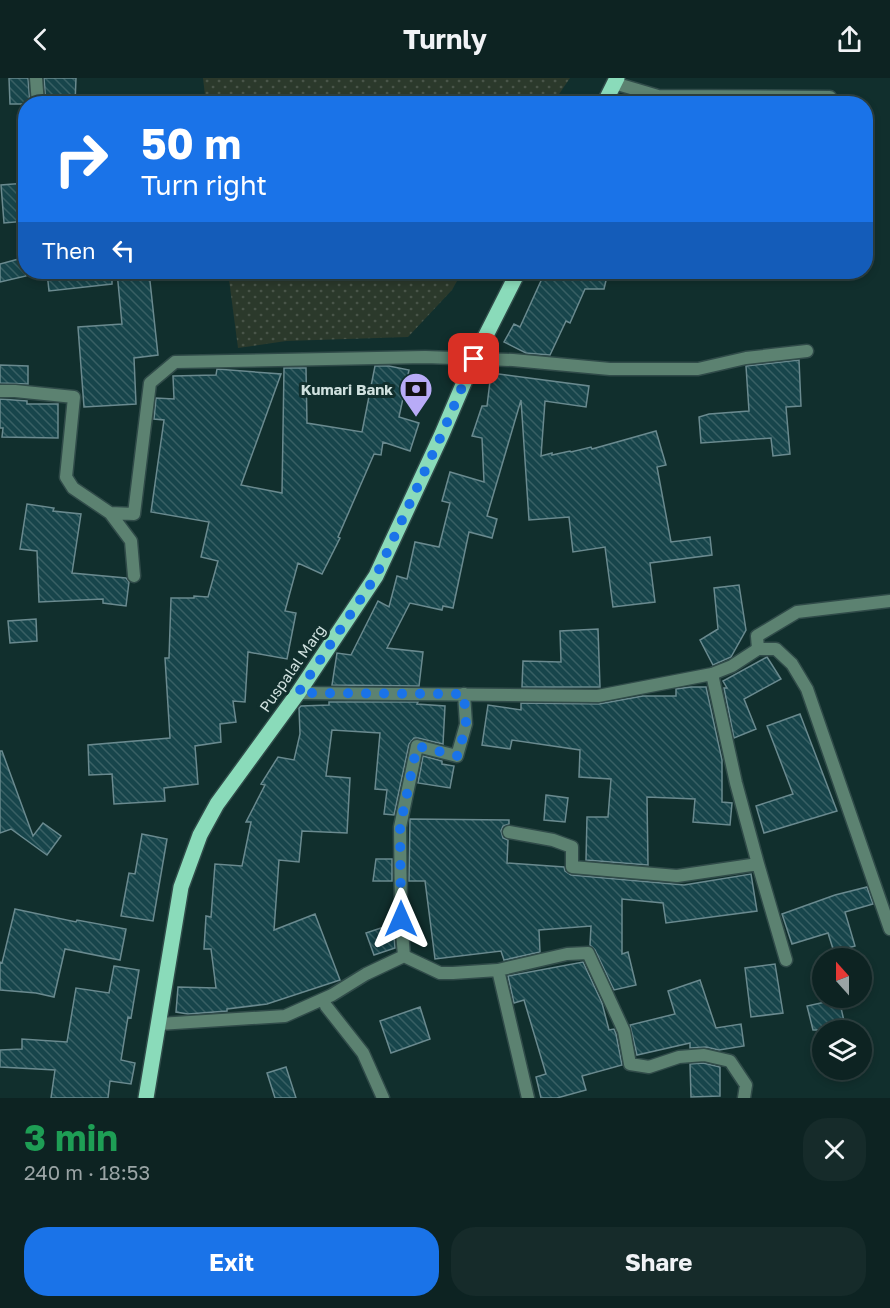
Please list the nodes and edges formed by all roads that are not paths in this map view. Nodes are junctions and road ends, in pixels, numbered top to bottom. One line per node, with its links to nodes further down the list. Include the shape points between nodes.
1 (36, 78): 3 (street)
2 (616, 81): 4 (main road); 5 (street)
3 (37, 96)
4 (608, 96)
5 (658, 96)
6 (514, 279): 8 (main road, Puspalal Marg)
7 (807, 351): 8 (street, via 746,357 698,369 610,369)
8 (474, 359): 10 (street, via 175,363 150,383 134,514); 15 (main road, Puspalal Marg, via 376,576)
9 (0, 391): 10 (street, via 74,397 66,477 73,488)
10 (110, 513): 11 (street, via 131,541)
11 (134, 576)
12 (890, 601): 13 (street, via 797,612 758,636)
13 (758, 649): 14 (street); 19 (street, via 776,649 792,664 807,689)
14 (712, 674): 16 (street, via 598,696); 18 (street)
15 (298, 693): 16 (street); 24 (main road, Puspalal Marg, via 217,804 200,835 182,887)
16 (464, 694): 20 (street, via 466,724 458,756 417,746 400,827)
17 (509, 832): 18 (street, via 553,840 572,848 572,867 677,876)
18 (758, 864): 21 (street)
19 (890, 928)
20 (404, 956): 22 (street, via 440,973); 24 (street, via 285,1016)
21 (786, 960)
22 (498, 970): 27 (street); 28 (street, via 588,953 624,1031 630,1064 649,1067 704,1054 730,1061 746,1085)
23 (326, 1006): 26 (street, via 363,1053)
24 (159, 1024): 25 (main road, Puspalal Marg)
25 (146, 1098)
26 (383, 1098)
27 (528, 1098)
28 (744, 1098)

